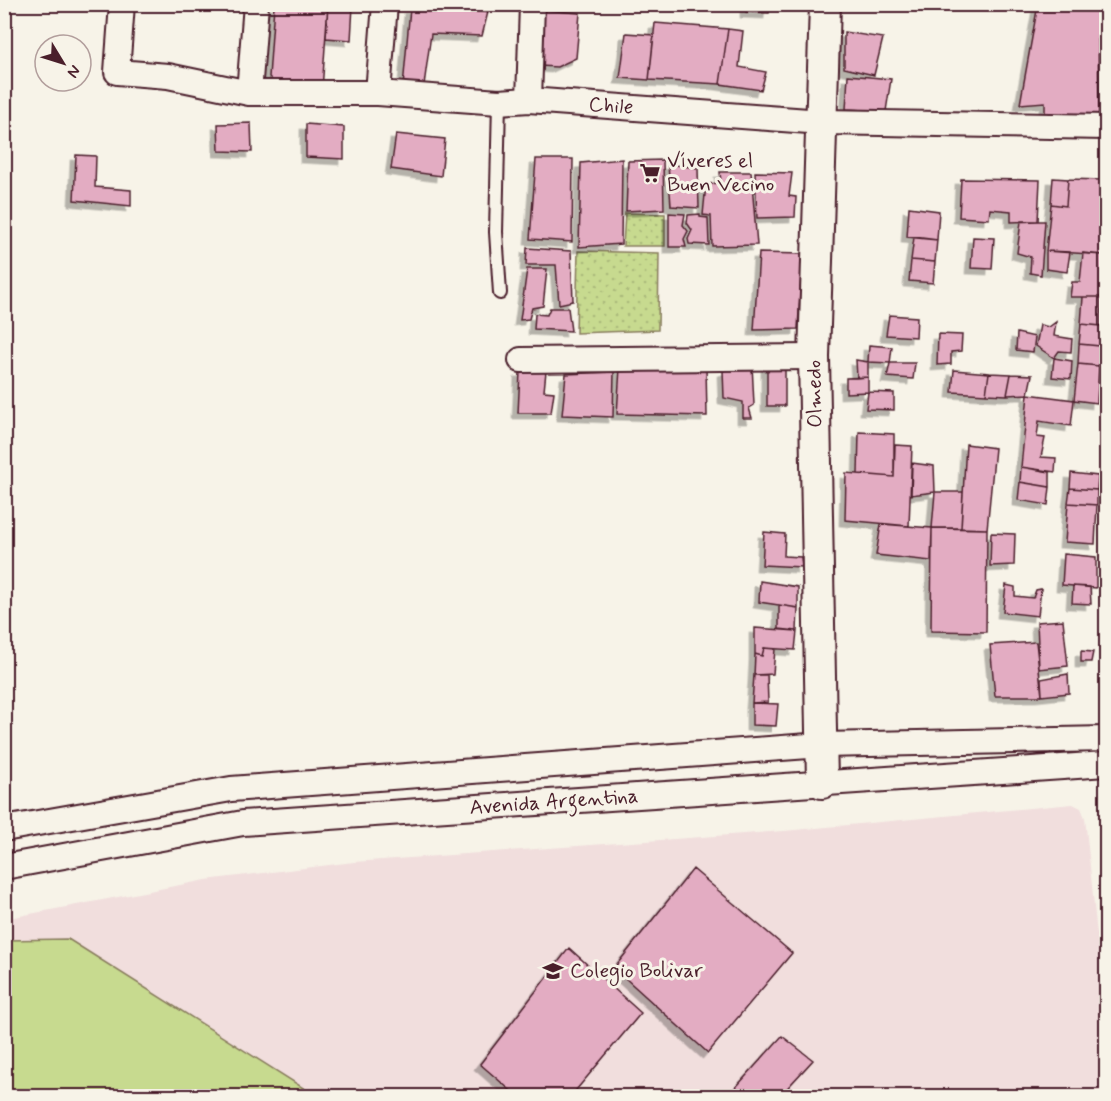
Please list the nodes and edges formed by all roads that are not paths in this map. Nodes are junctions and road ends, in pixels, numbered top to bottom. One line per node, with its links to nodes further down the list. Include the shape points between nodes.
1 (122, 4): 6 (street, Chile, via 117,72 168,76)
2 (256, 4): 6 (street)
3 (385, 4): 7 (street)
4 (532, 4): 8 (street)
5 (825, 4): 10 (street, Olmedo)
6 (249, 93): 7 (street, Chile)
7 (378, 93): 9 (street, Chile)
8 (529, 100): 9 (street, Chile); 10 (street, Chile)
9 (499, 102): 12 (lane, via 496,232)
10 (822, 122): 11 (street, Chile); 13 (street, Olmedo)
11 (1107, 127)
12 (500, 293)
13 (814, 357): 14 (street); 16 (street, Olmedo)
14 (521, 360)
15 (1107, 740): 16 (street, Avenida Argentina)
16 (822, 745): 18 (street, Olmedo); 19 (street, Avenida Argentina, via 231,789)
17 (1107, 764): 18 (street, Avenida Argentina)
18 (822, 783): 20 (street, Avenida Argentina, via 243,823)
19 (4, 829)
20 (4, 867)

